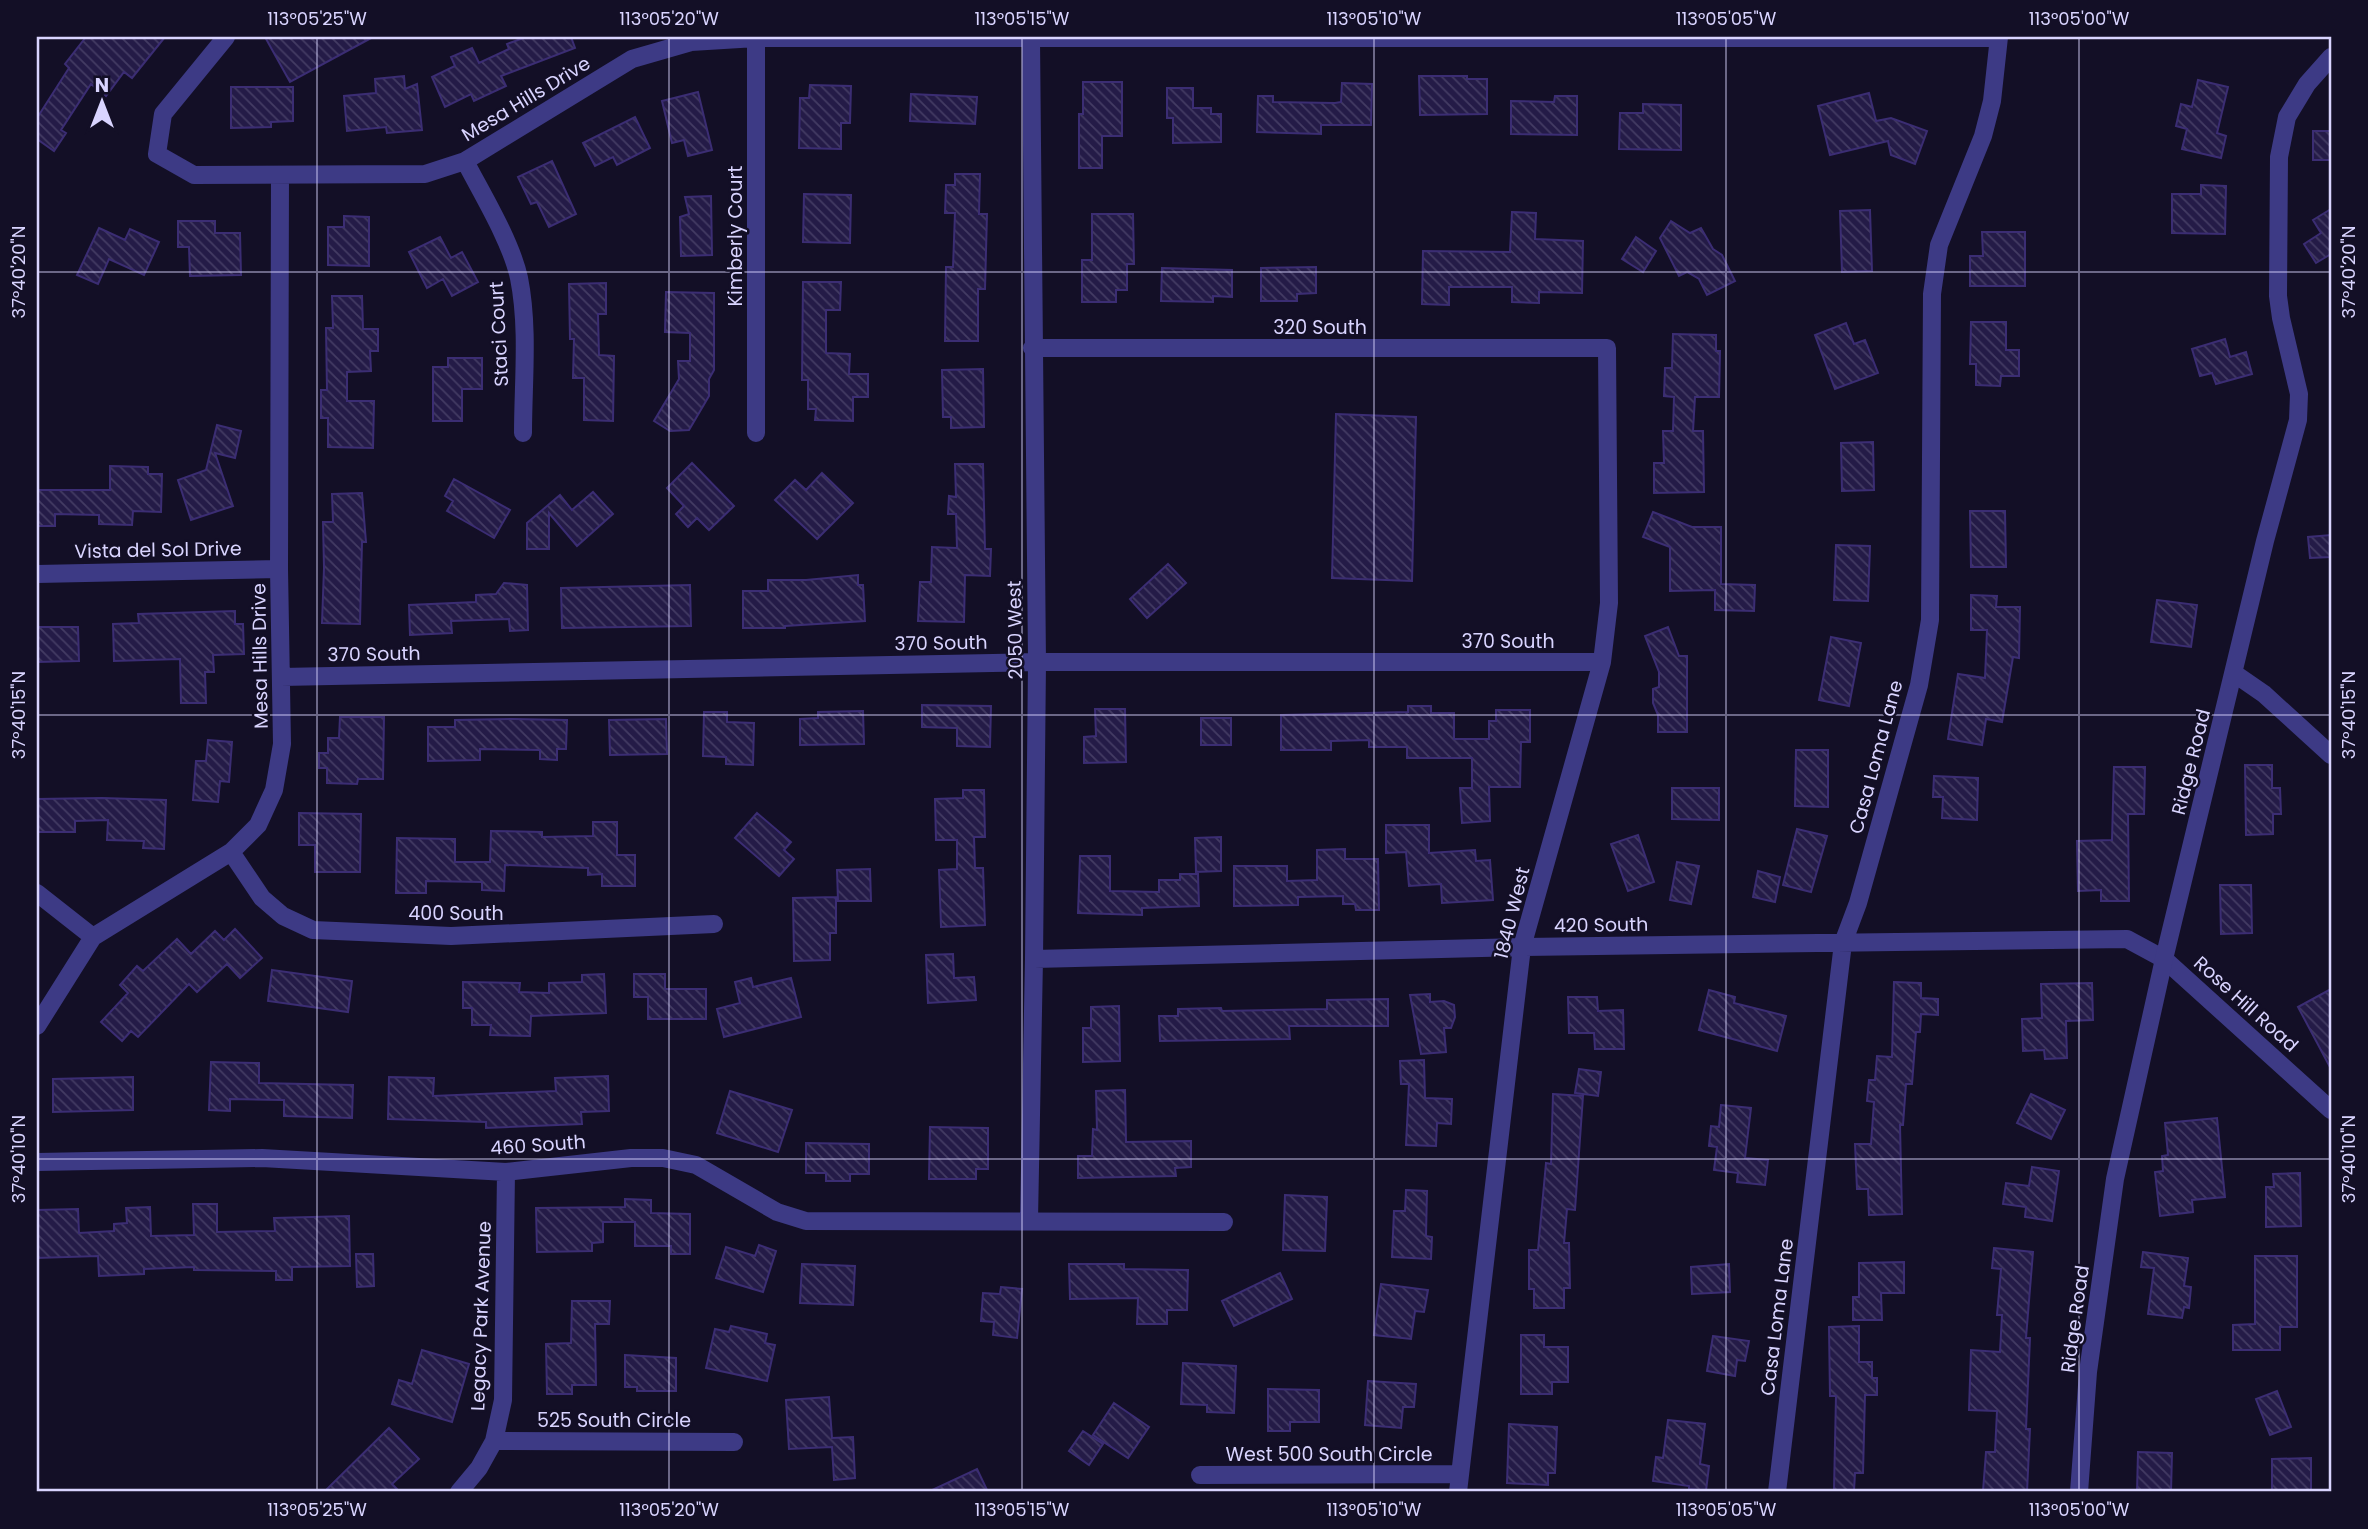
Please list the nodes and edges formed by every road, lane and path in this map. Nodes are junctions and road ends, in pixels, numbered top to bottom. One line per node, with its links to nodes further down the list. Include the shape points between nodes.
1 (226, 37): 9 (street, Mesa Hills Drive, via 163,114 157,154 194,175)
2 (756, 37): 6 (street, Mesa Hills Drive); 8 (street, Mesa Hills Drive, via 691,42 632,59); 13 (street, Kimberly Court)
3 (1154, 38): 4 (street, Mesa Hills Drive); 6 (street, Mesa Hills Drive)
4 (1464, 38): 5 (street, Mesa Hills Drive)
5 (1999, 38): 25 (street, Casa Loma Lane, via 1983,136 1939,244 1932,294 1930,620 1919,685)
6 (1031, 39): 10 (street, 2050 West)
7 (2331, 57): 18 (street, Ridge Road, via 2287,117 2279,157 2278,296 2299,394 2298,420)
8 (464, 161): 9 (street, Mesa Hills Drive, via 425,174); 12 (street, Staci Court, via 498,224 519,277)
9 (280, 176): 14 (street, Mesa Hills Drive)
10 (1032, 348): 11 (street, 320 South); 16 (street, 2050 West)
11 (1607, 348): 17 (street, 1840 West, via 1609,603)
12 (523, 433)
13 (756, 433)
14 (279, 569): 15 (street, Vista del Sol Drive); 19 (street, Mesa Hills Drive)
15 (37, 574)
16 (1037, 662): 17 (street, 370 South); 19 (street, 370 South); 27 (street, 2050 West)
17 (1602, 662): 26 (street, 1840 West)
18 (2235, 674): 20 (street); 28 (street, Ridge Road)
19 (281, 677): 21 (street, Mesa Hills Drive, via 282,744 274,790 258,825)
20 (2331, 755)
21 (231, 852): 23 (street, 400 South, via 262,898 283,916 313,930 451,936); 24 (street, Mesa Hills Drive)
22 (37, 893): 24 (street)
23 (715, 924)
24 (93, 937): 29 (street, Mesa Hills Drive)
25 (1843, 943): 26 (street, 420 South); 28 (street, 420 South, via 2127,939); 41 (street, Casa Loma Lane)
26 (1522, 947): 27 (street, 420 South); 37 (street, 1840 West)
27 (1034, 959): 33 (street, 2050 West)
28 (2164, 959): 30 (street, Rose Hill Road); 42 (street, Ridge Road, via 2115,1179 2088,1372)
29 (37, 1026)
30 (2331, 1110)
31 (37, 1162): 32 (street, 460 South, via 262,1158)
32 (506, 1172): 33 (street, 460 South, via 663,1157 696,1165 777,1212 806,1221); 35 (street, Legacy Park Avenue, via 503,1400)
33 (1029, 1220): 34 (street, 460 South)
34 (1224, 1222)
35 (494, 1441): 36 (street, 525 South Circle); 39 (street, Legacy Park Avenue)
36 (734, 1442)
37 (1459, 1474): 38 (street, West 500 South Circle); 40 (street, 1840 West)
38 (1200, 1475)
39 (459, 1492)
40 (1458, 1492)
41 (1777, 1492)
42 (2078, 1492)

